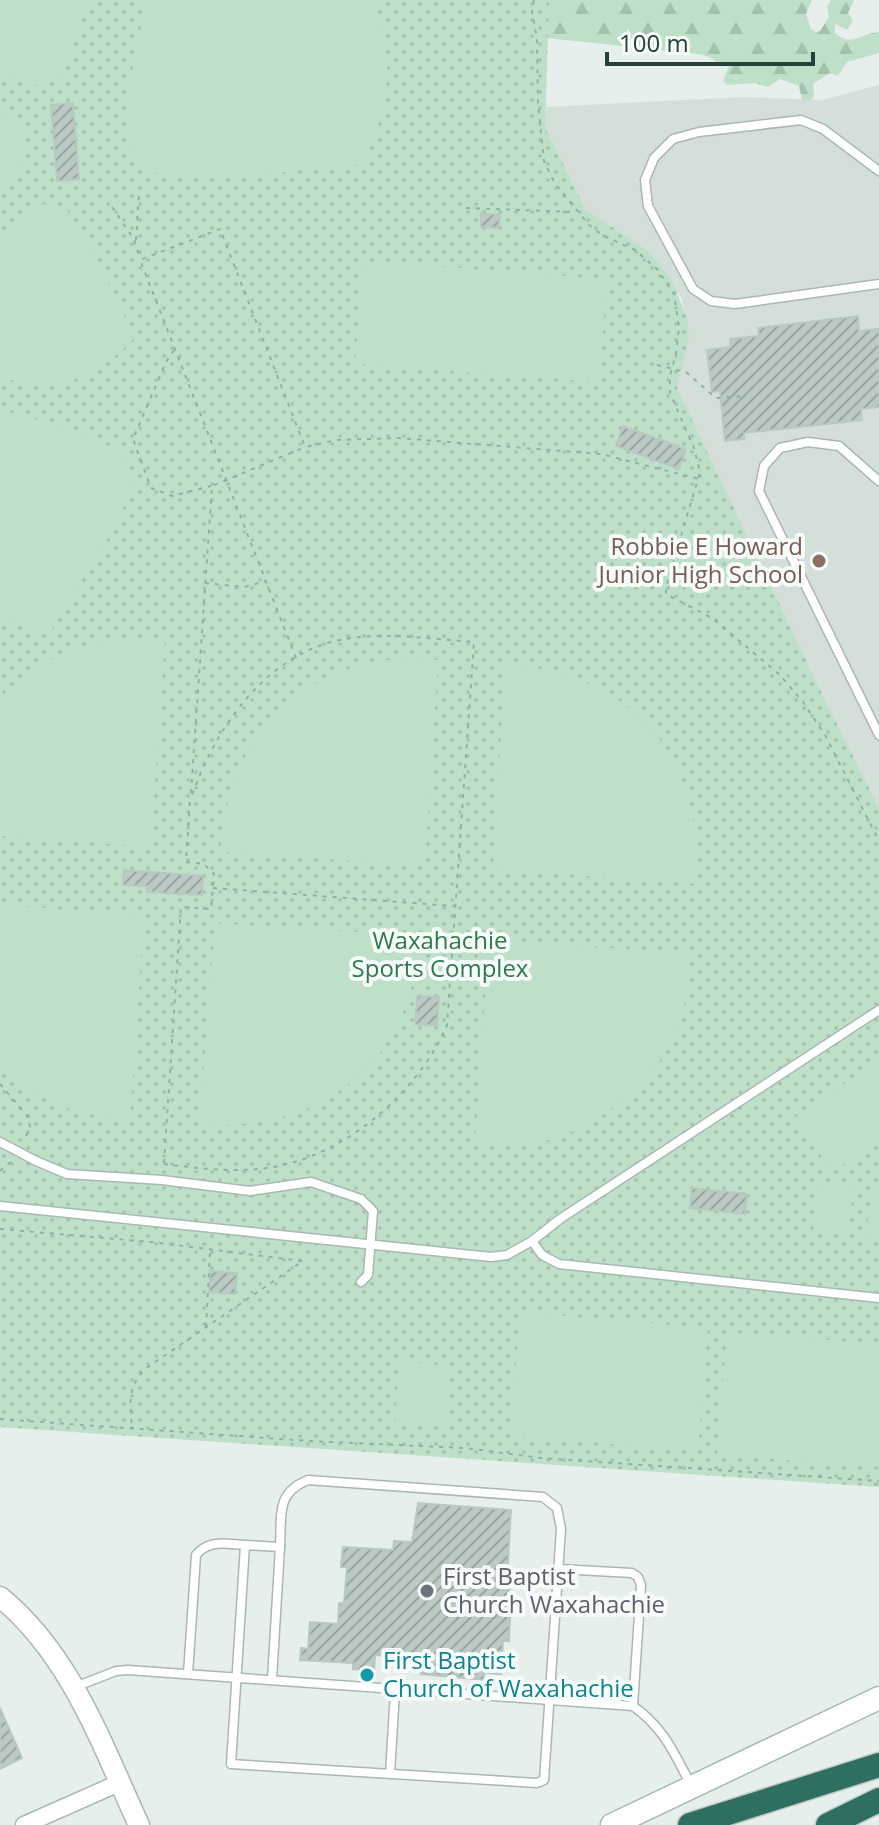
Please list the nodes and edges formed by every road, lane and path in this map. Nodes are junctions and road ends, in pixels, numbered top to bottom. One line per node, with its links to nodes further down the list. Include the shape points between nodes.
1 (534, 0): 6 (path, via 544,161)
2 (879, 171): 9 (lane, via 823,129 801,120 673,139 654,158 645,180 648,206 693,289 711,301 735,304)
3 (139, 194): 7 (path)
4 (112, 207): 7 (path)
5 (466, 208): 6 (path)
6 (579, 212): 12 (path, via 602,235 635,250 674,294 679,327)
7 (135, 244): 8 (path)
8 (140, 260): 10 (path); 14 (path, via 220,229)
9 (879, 284)
10 (175, 348): 16 (path); 18 (path, via 133,439 151,488 172,496)
11 (657, 365): 12 (path)
12 (672, 368): 13 (path, via 686,372 716,398); 15 (path, via 670,393 694,448)
13 (742, 396)
14 (305, 447): 15 (path, via 398,438 601,454); 16 (path)
15 (699, 479): 24 (path, via 666,594 712,618 779,674 825,735)
16 (227, 480): 18 (path); 19 (path)
17 (879, 481): 22 (lane, via 839,446 808,442 780,448 764,466 759,491)
18 (212, 486): 20 (path)
19 (266, 580): 20 (path, via 245,587); 21 (path)
20 (205, 583): 23 (path)
21 (296, 658): 23 (path, via 265,680 232,717); 26 (path, via 339,640 364,637 474,642)
22 (879, 735)
23 (191, 798): 25 (path, via 186,862 204,864 214,874)
24 (879, 841)
25 (213, 888): 26 (path); 26 (path, via 211,909 181,907 164,1164 219,1171 271,1168 324,1151 363,1126 412,1080 436,1050 447,1025)
26 (456, 906)
27 (879, 1010): 34 (lane)
28 (0, 1084): 30 (path, via 30,1121)
29 (0, 1142): 30 (lane)
30 (17, 1151): 31 (path); 35 (lane, via 67,1174 250,1191 311,1182 361,1199 373,1211)
31 (0, 1171)
32 (0, 1206): 35 (lane)
33 (0, 1229): 36 (path)
34 (532, 1241): 35 (lane, via 491,1257); 38 (lane, via 542,1255 559,1264)
35 (370, 1244): 37 (lane, via 368,1275)
36 (211, 1251): 39 (path); 39 (path, via 303,1261)
37 (361, 1282)
38 (879, 1298)
39 (206, 1328): 41 (path, via 135,1380 129,1399)
40 (0, 1419): 41 (path)
41 (132, 1429): 42 (path, via 465,1448)
42 (879, 1481)
43 (245, 1545): 44 (lane); 47 (lane, via 212,1543 196,1555); 48 (lane)
44 (280, 1547): 45 (lane, via 283,1498 292,1486 308,1480 543,1497 557,1508); 49 (lane)
45 (559, 1569): 53 (lane); 54 (lane, via 638,1577)
46 (0, 1597): 50 (street, via 52,1651)
47 (188, 1674): 48 (lane); 50 (lane, via 116,1671)
48 (236, 1677): 49 (lane); 56 (lane, via 231,1764)
49 (272, 1679): 51 (lane)
50 (74, 1687): 57 (street)
51 (395, 1691): 53 (lane); 56 (lane)
52 (879, 1698): 58 (main road)
53 (550, 1701): 54 (lane); 56 (lane, via 544,1780)
54 (633, 1706): 58 (lane, via 662,1731)
55 (879, 1765): 63 (highway)
56 (390, 1774)
57 (119, 1783): 60 (street); 61 (street)
58 (692, 1787): 62 (main road)
59 (879, 1800): 64 (highway)
60 (24, 1825)
61 (139, 1825)
62 (612, 1825)
63 (690, 1825)
64 (828, 1825)

